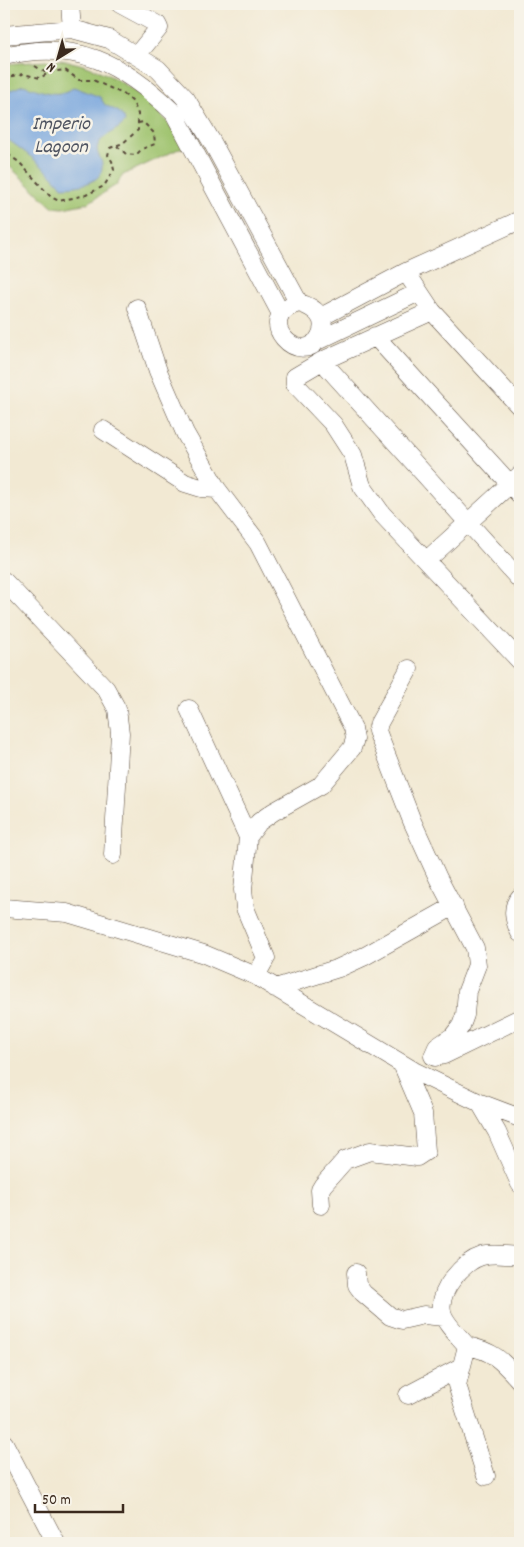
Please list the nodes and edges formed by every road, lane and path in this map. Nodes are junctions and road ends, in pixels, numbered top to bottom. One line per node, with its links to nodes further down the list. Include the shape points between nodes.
1 (70, 4): 3 (street)
2 (120, 4): 7 (street, via 159,28)
3 (72, 29): 4 (street); 5 (street)
4 (4, 35)
5 (109, 39): 7 (street); 8 (street)
6 (4, 56): 8 (street, via 29,50 65,51)
7 (136, 56): 11 (street, via 158,69 186,99)
8 (102, 59): 13 (street, via 154,94 174,114)
9 (4, 78): 10 (path, via 23,74 40,78 50,72 65,70 79,80 93,80 125,95 133,102)
10 (138, 123): 12 (path, via 138,130); 12 (path, via 143,122 154,133 155,144 136,155 126,154)
11 (212, 142): 13 (street); 18 (street)
12 (117, 146): 14 (path, via 110,148 108,155 114,170 104,186 86,195 59,201)
13 (194, 150): 21 (street)
14 (4, 152)
15 (520, 220): 16 (street)
16 (406, 272): 17 (street); 22 (street)
17 (419, 292): 20 (street); 24 (street)
18 (299, 303): 21 (street, via 288,306); 22 (street, via 312,306)
19 (137, 308): 29 (street, via 185,433)
20 (432, 311): 23 (street); 26 (street)
21 (281, 314): 24 (street, via 278,326 282,338 291,346 303,347)
22 (321, 317): 24 (street, via 323,326)
23 (375, 336): 25 (street); 28 (street)
24 (315, 342)
25 (322, 361): 30 (street); 31 (street, via 295,377 295,384 333,424 353,455 362,486 382,514)
26 (520, 407)
27 (103, 430): 29 (street, via 185,483)
28 (517, 485): 30 (street)
29 (217, 489): 37 (street, via 258,544 353,728 355,739 352,748 320,785 259,822)
30 (468, 523): 31 (street); 32 (street)
31 (427, 560): 34 (street)
32 (520, 580)
33 (4, 581): 38 (street, via 114,700 120,734)
34 (520, 661)
35 (409, 669): 40 (street, via 377,732 412,821)
36 (189, 708): 37 (street)
37 (248, 837): 43 (street, via 243,890 245,908 266,958)
38 (113, 855)
39 (520, 897): 42 (street, via 514,917)
40 (454, 906): 44 (street, via 366,956); 46 (street, via 475,948 477,965 467,991 465,1015 460,1026)
41 (4, 908): 43 (street, via 67,913 204,954)
42 (520, 933)
43 (256, 976): 44 (street)
44 (275, 988): 47 (street)
45 (520, 1018): 46 (street, via 444,1055)
46 (433, 1056): 47 (street)
47 (408, 1067): 48 (street); 51 (street, via 423,1113 426,1151 417,1157 370,1151 345,1160 320,1190)
48 (480, 1103): 49 (street); 50 (street)
49 (520, 1118)
50 (520, 1184)
51 (321, 1204)
52 (520, 1255): 54 (street, via 482,1256 469,1263 452,1280 444,1296)
53 (356, 1273): 54 (street, via 357,1285 363,1293 390,1316 402,1320 424,1315)
54 (444, 1317): 55 (street)
55 (467, 1346): 56 (street); 57 (street, via 485,1350 498,1358)
56 (459, 1368): 58 (street); 60 (street, via 457,1385)
57 (520, 1381)
58 (408, 1395)
59 (4, 1443): 61 (street)
60 (486, 1476)
61 (56, 1543)

